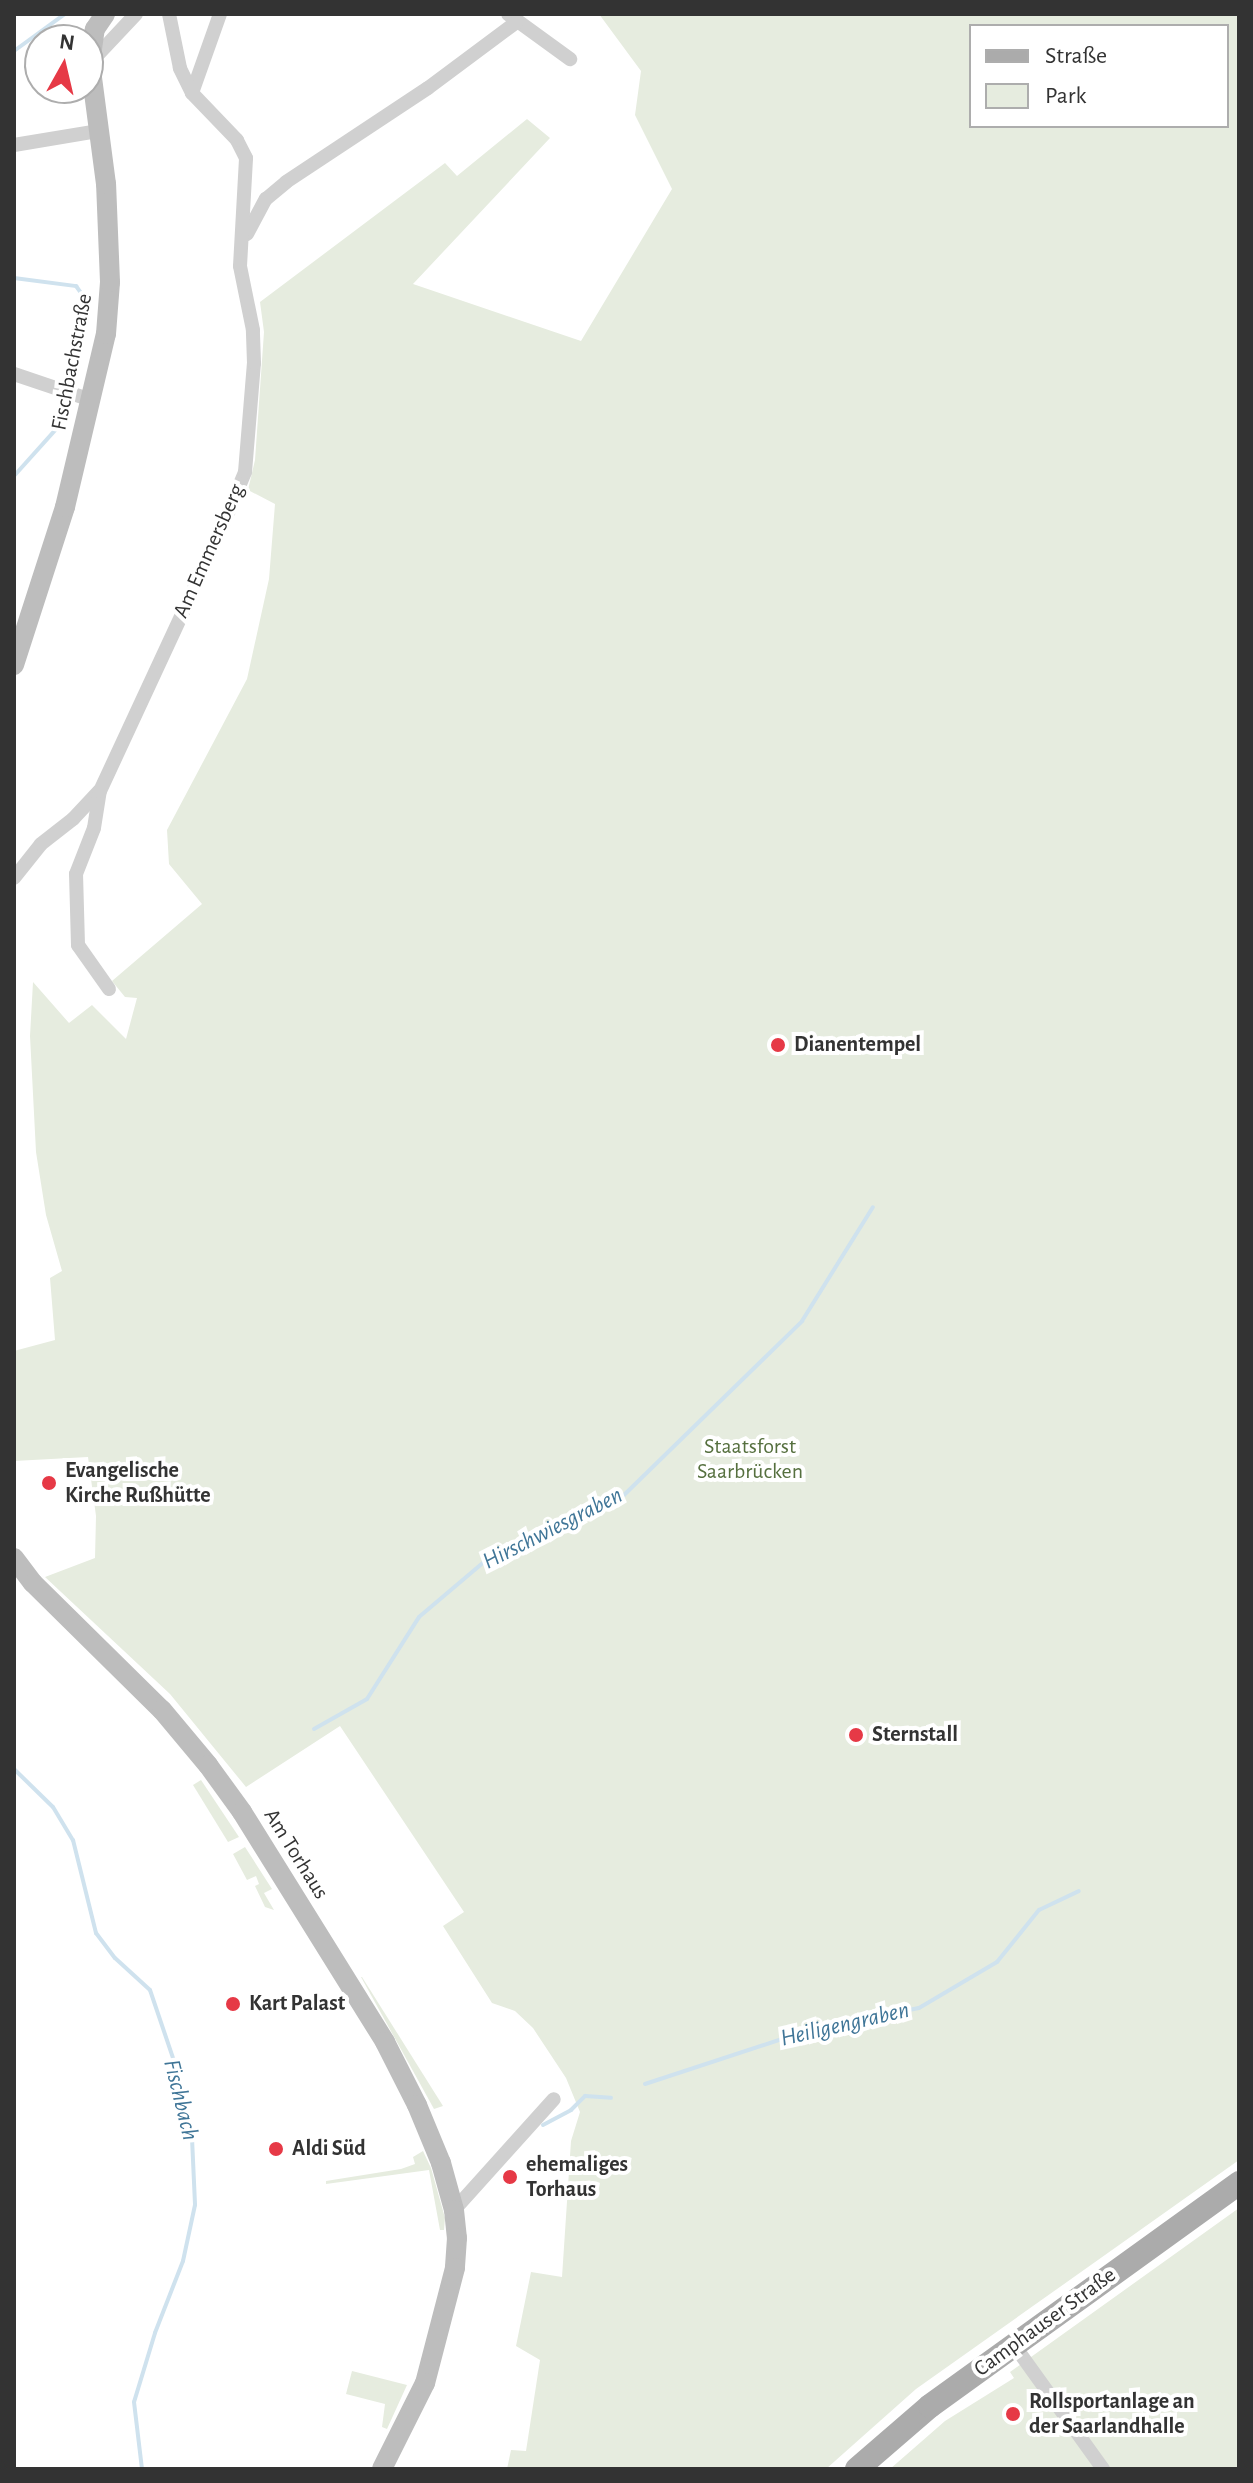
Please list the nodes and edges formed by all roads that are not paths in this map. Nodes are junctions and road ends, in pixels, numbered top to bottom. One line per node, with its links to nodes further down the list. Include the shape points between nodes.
1 (136, 14): 5 (street)
2 (169, 14): 7 (street, Am Emmersberg, via 180,68)
3 (220, 14): 7 (street)
4 (513, 18): 6 (street); 11 (street, Am Emmersberg, via 428,88 276,191 252,222)
5 (104, 48)
6 (570, 59)
7 (192, 93): 11 (street, Am Emmersberg, via 243,148 247,181)
8 (95, 104): 9 (main road, Fischbachstraße)
9 (99, 131): 10 (street); 13 (main road, Fischbachstraße, via 110,303)
10 (14, 145)
11 (242, 249): 15 (street, Am Emmersberg, via 254,363 245,472)
12 (14, 374): 13 (street)
13 (84, 398): 14 (main road, Fischbachstraße, via 65,507)
14 (14, 665)
15 (100, 791): 16 (street, Am Emmersberg, via 41,844); 17 (street, Am Emmersberg, via 94,828 76,874 75,913 82,955)
16 (14, 878)
17 (109, 989)
18 (19, 1566): 21 (main road, Am Torhaus, via 162,1710 242,1812 385,2042 441,2163)
19 (554, 2099): 21 (street)
20 (1239, 2183): 22 (main road, Camphauser Straße)
21 (454, 2210): 23 (main road, Am Torhaus, via 455,2268 439,2336 425,2383)
22 (1014, 2345): 24 (main road, Camphauser Straße, via 930,2406); 25 (street)
23 (382, 2469)
24 (857, 2469)
25 (1103, 2469)

